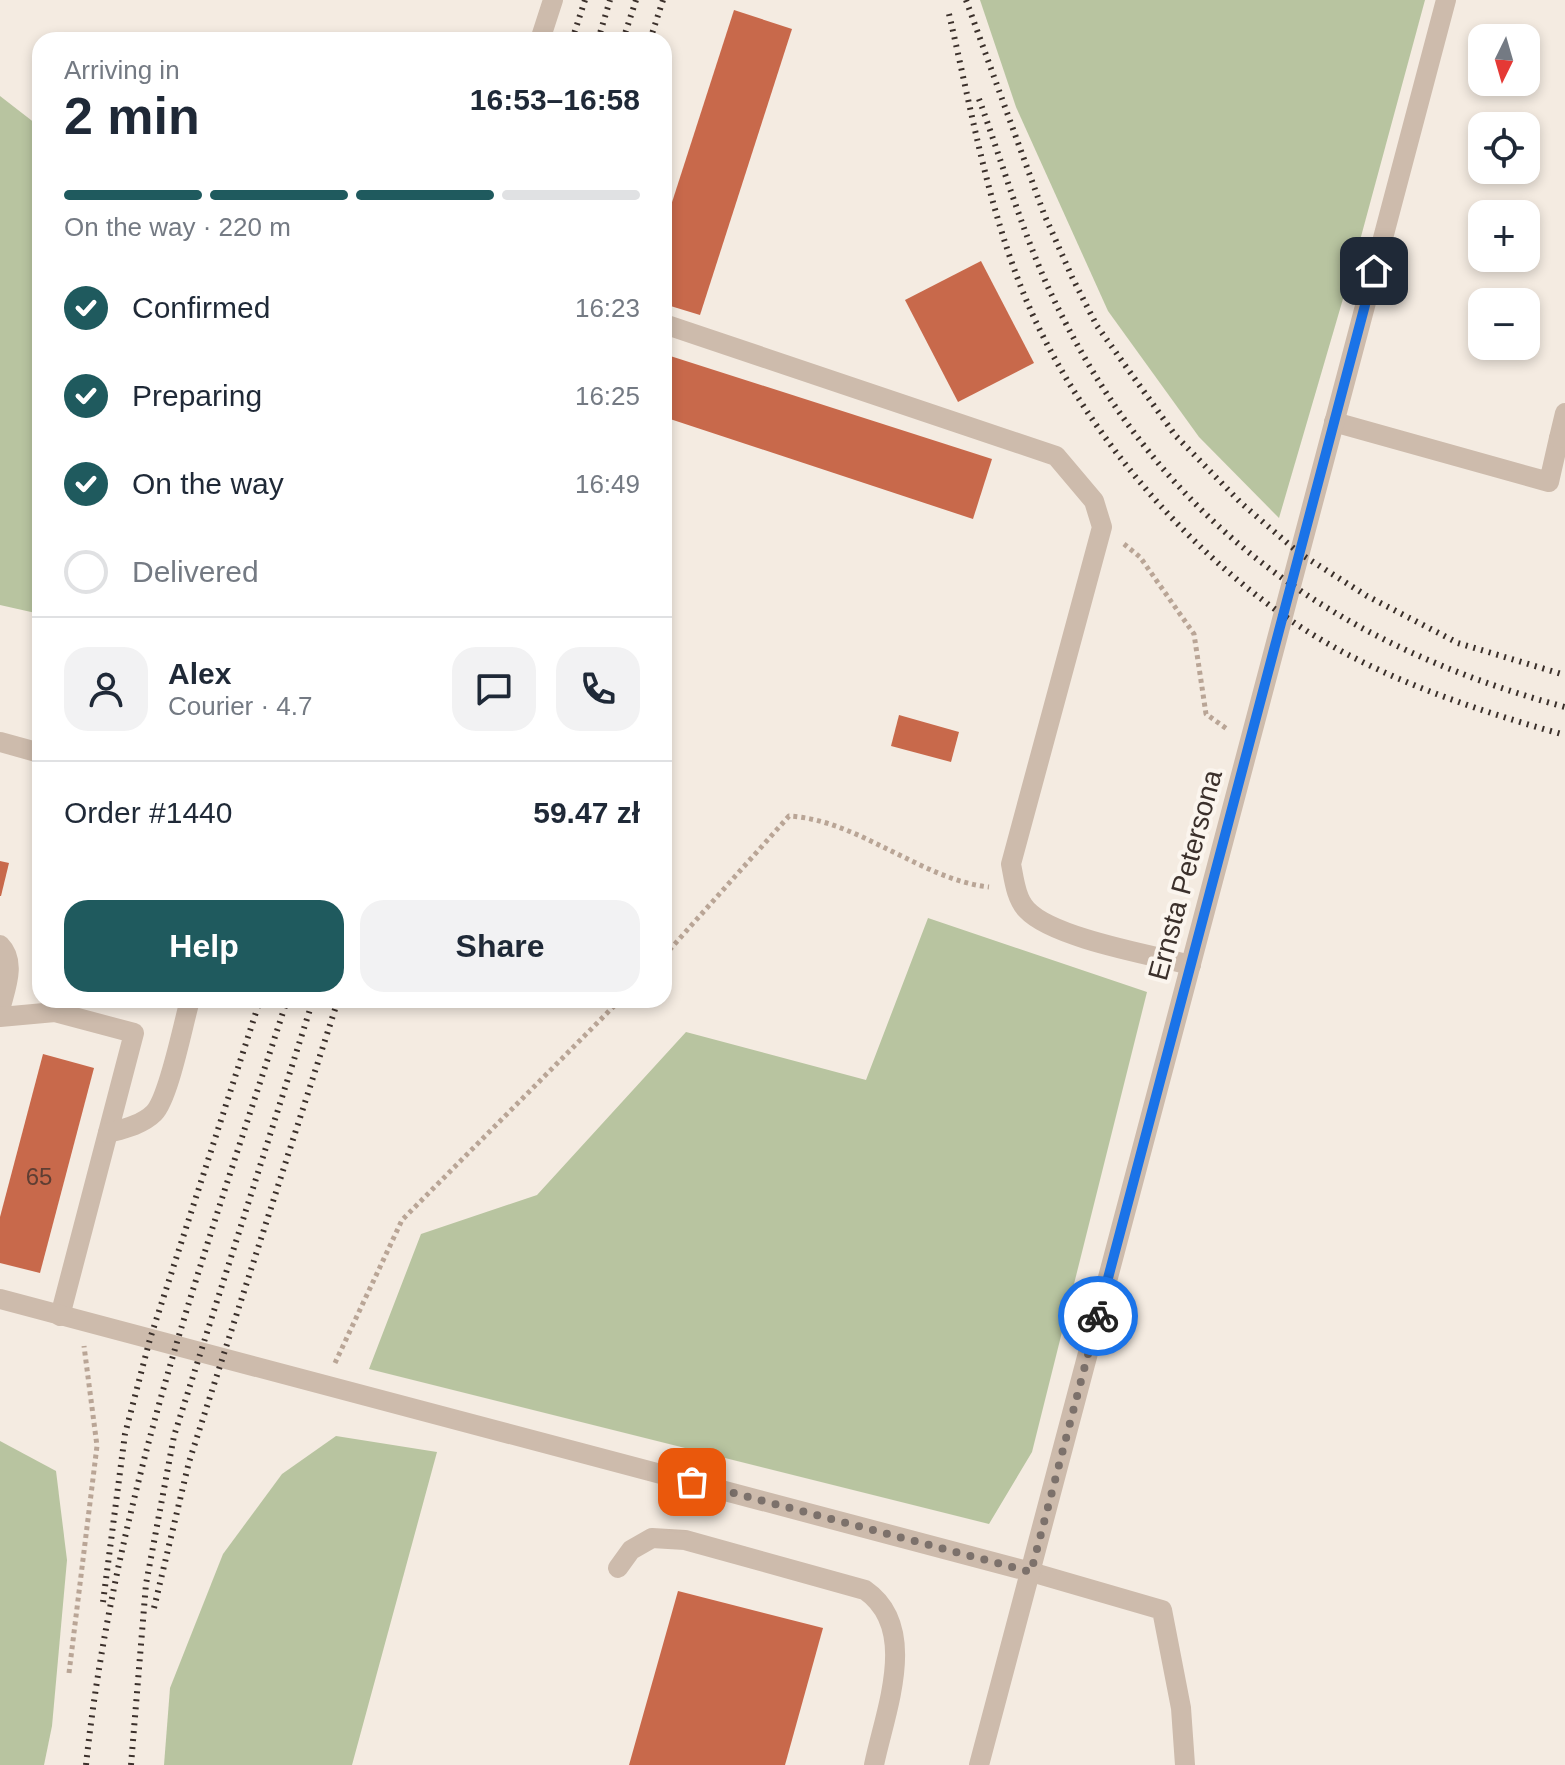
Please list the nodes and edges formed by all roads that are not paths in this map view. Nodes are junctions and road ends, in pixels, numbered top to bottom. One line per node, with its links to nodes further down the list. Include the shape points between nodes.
1 (553, 0): 3 (street)
2 (1446, 0): 6 (street, Ernsta Petersona)
3 (543, 32)
4 (672, 327): 11 (street, via 1056,456 1094,501 1102,527 1011,864 1027,911 1065,932)
5 (1565, 413): 7 (street)
6 (1334, 422): 7 (street, via 1549,482); 11 (street, Ernsta Petersona)
7 (1562, 439)
8 (0, 742): 9 (street)
9 (32, 751)
10 (0, 945): 13 (street, via 10,966)
11 (1191, 965): 19 (street, Ernsta Petersona)
12 (188, 1008): 15 (street, via 154,1113 132,1127)
13 (0, 1010)
14 (0, 1017): 15 (street, via 55,1012 134,1033)
15 (108, 1133): 17 (street)
16 (0, 1299): 17 (street)
17 (60, 1316): 19 (street)
18 (618, 1568): 20 (street, via 631,1550 652,1538 685,1540 865,1590 882,1602 897,1652)
19 (1031, 1572): 21 (street, Ernsta Petersona); 22 (street, via 1162,1610 1181,1708)
20 (874, 1765)
21 (979, 1765)
22 (1185, 1765)

